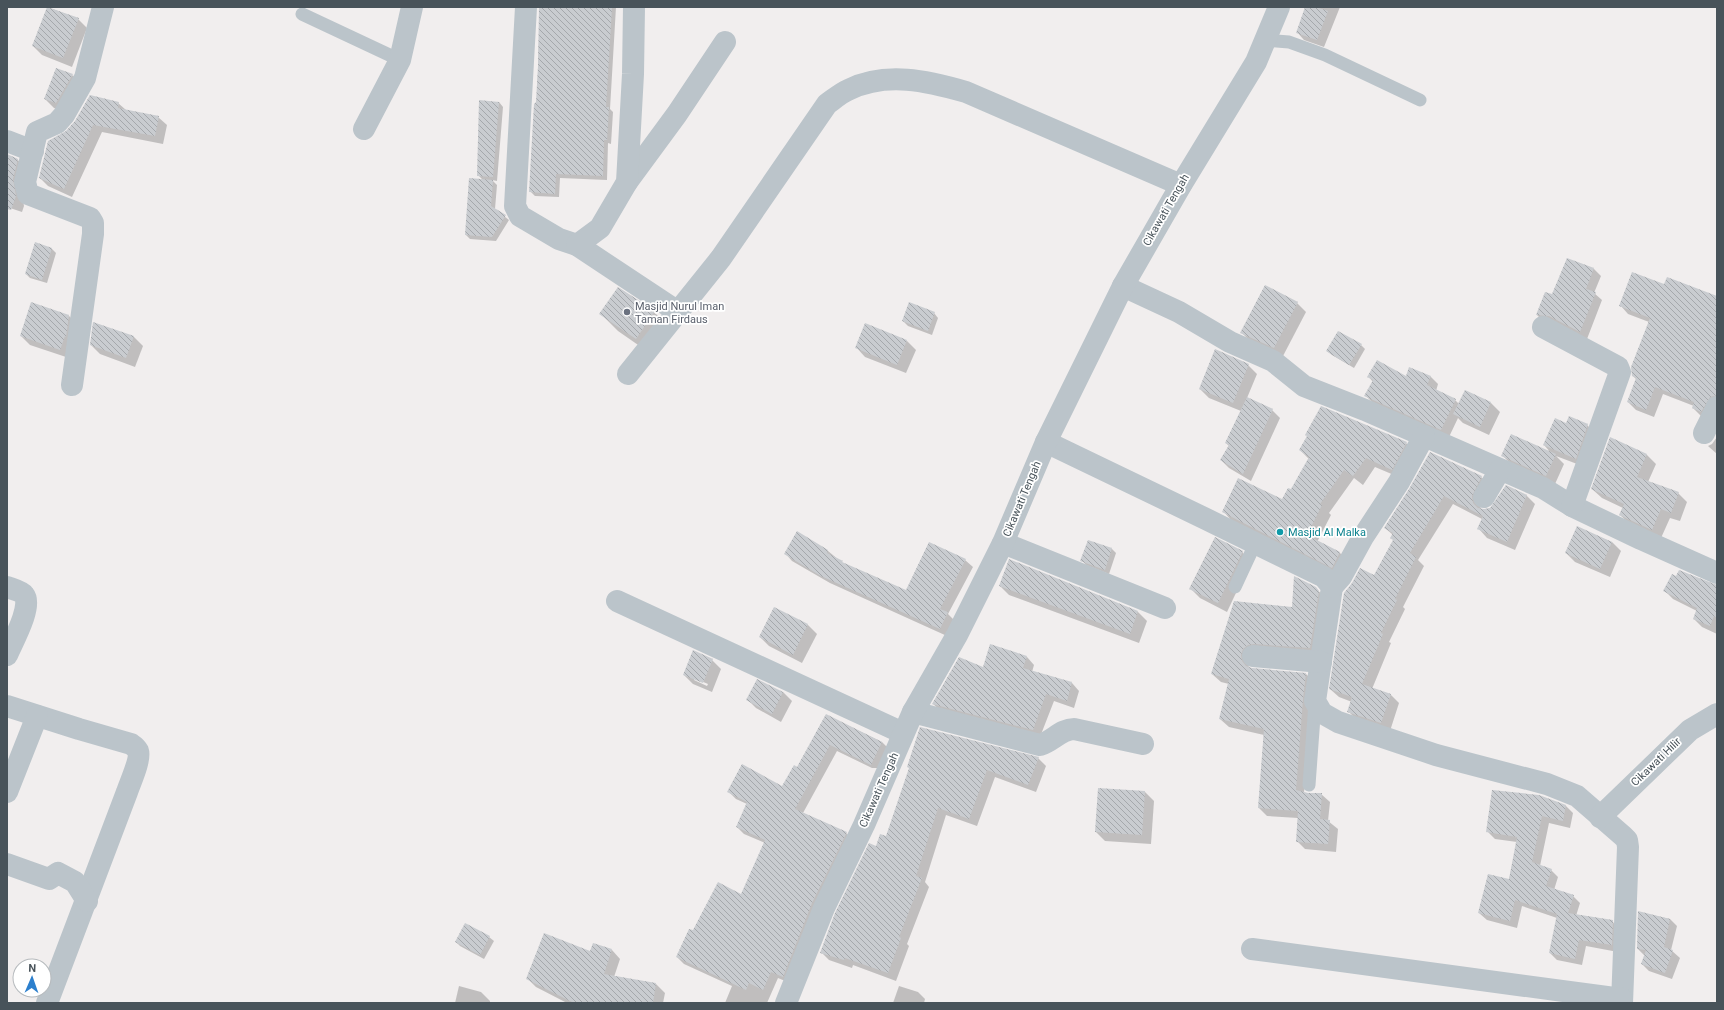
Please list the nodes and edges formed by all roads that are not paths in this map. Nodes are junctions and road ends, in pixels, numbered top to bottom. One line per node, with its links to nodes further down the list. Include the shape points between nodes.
1 (103, 7): 13 (street, via 85,78 57,123 37,132)
2 (412, 7): 9 (street)
3 (526, 7): 16 (street, via 515,206 520,216 531,223 559,239)
4 (634, 7): 14 (street)
5 (1279, 7): 7 (street, Cikawati Tengah)
6 (302, 14): 9 (lane)
7 (1265, 40): 10 (lane, via 1290,42 1325,55); 15 (street, Cikawati Tengah, via 1256,62)
8 (725, 42): 14 (street)
9 (400, 60): 11 (street)
10 (1420, 100)
11 (364, 129)
12 (7, 141): 13 (street)
13 (32, 151): 21 (street, via 25,182 28,194 90,218 93,223 94,234)
14 (627, 182): 16 (street, via 600,228)
15 (1181, 185): 17 (street, Cikawati Tengah); 18 (street, via 966,92 935,83 906,79 875,82 848,90 828,104 721,258)
16 (577, 245): 18 (street)
17 (1123, 286): 24 (street, via 1179,312 1230,342 1273,361 1304,386); 25 (street, Cikawati Tengah)
18 (678, 312): 20 (street)
19 (1543, 327): 28 (street, via 1618,367 1620,372)
20 (628, 374)
21 (72, 385)
22 (1717, 407): 23 (street)
23 (1704, 433)
24 (1424, 436): 26 (street); 34 (street, via 1399,482 1363,537 1341,577)
25 (1046, 442): 29 (street, Cikawati Tengah); 30 (street)
26 (1500, 470): 27 (street); 28 (street, via 1543,488)
27 (1484, 497)
28 (1572, 506): 31 (street)
29 (1003, 543): 36 (street); 42 (street, Cikawati Tengah, via 957,635)
30 (1255, 544): 33 (lane); 34 (street, via 1324,577)
31 (1717, 573)
32 (7, 587): 37 (street, via 24,594 27,602 25,613)
33 (1235, 587)
34 (1332, 587): 39 (street)
35 (617, 601): 45 (street)
36 (1165, 608)
37 (7, 655)
38 (1253, 656): 39 (street)
39 (1321, 662): 40 (street)
40 (1315, 701): 47 (lane); 49 (street, via 1322,713 1338,722 1436,755 1547,784 1576,796)
41 (7, 706): 44 (street)
42 (913, 712): 45 (street, Cikawati Tengah); 46 (street, via 1040,745 1063,731 1074,729)
43 (1717, 714): 49 (street, Cikawati Hilir, via 1690,730)
44 (37, 716): 48 (street); 51 (street, via 131,744 139,753)
45 (903, 733): 55 (street, Cikawati Tengah, via 864,825 824,908)
46 (1144, 744)
47 (1309, 785)
48 (7, 792)
49 (1600, 817): 53 (street, via 1627,840)
50 (7, 864): 51 (street, via 49,879 58,873 75,882)
51 (87, 901): 54 (street)
52 (1252, 949): 53 (street)
53 (1622, 1001)
54 (47, 1003)
55 (786, 1003)

